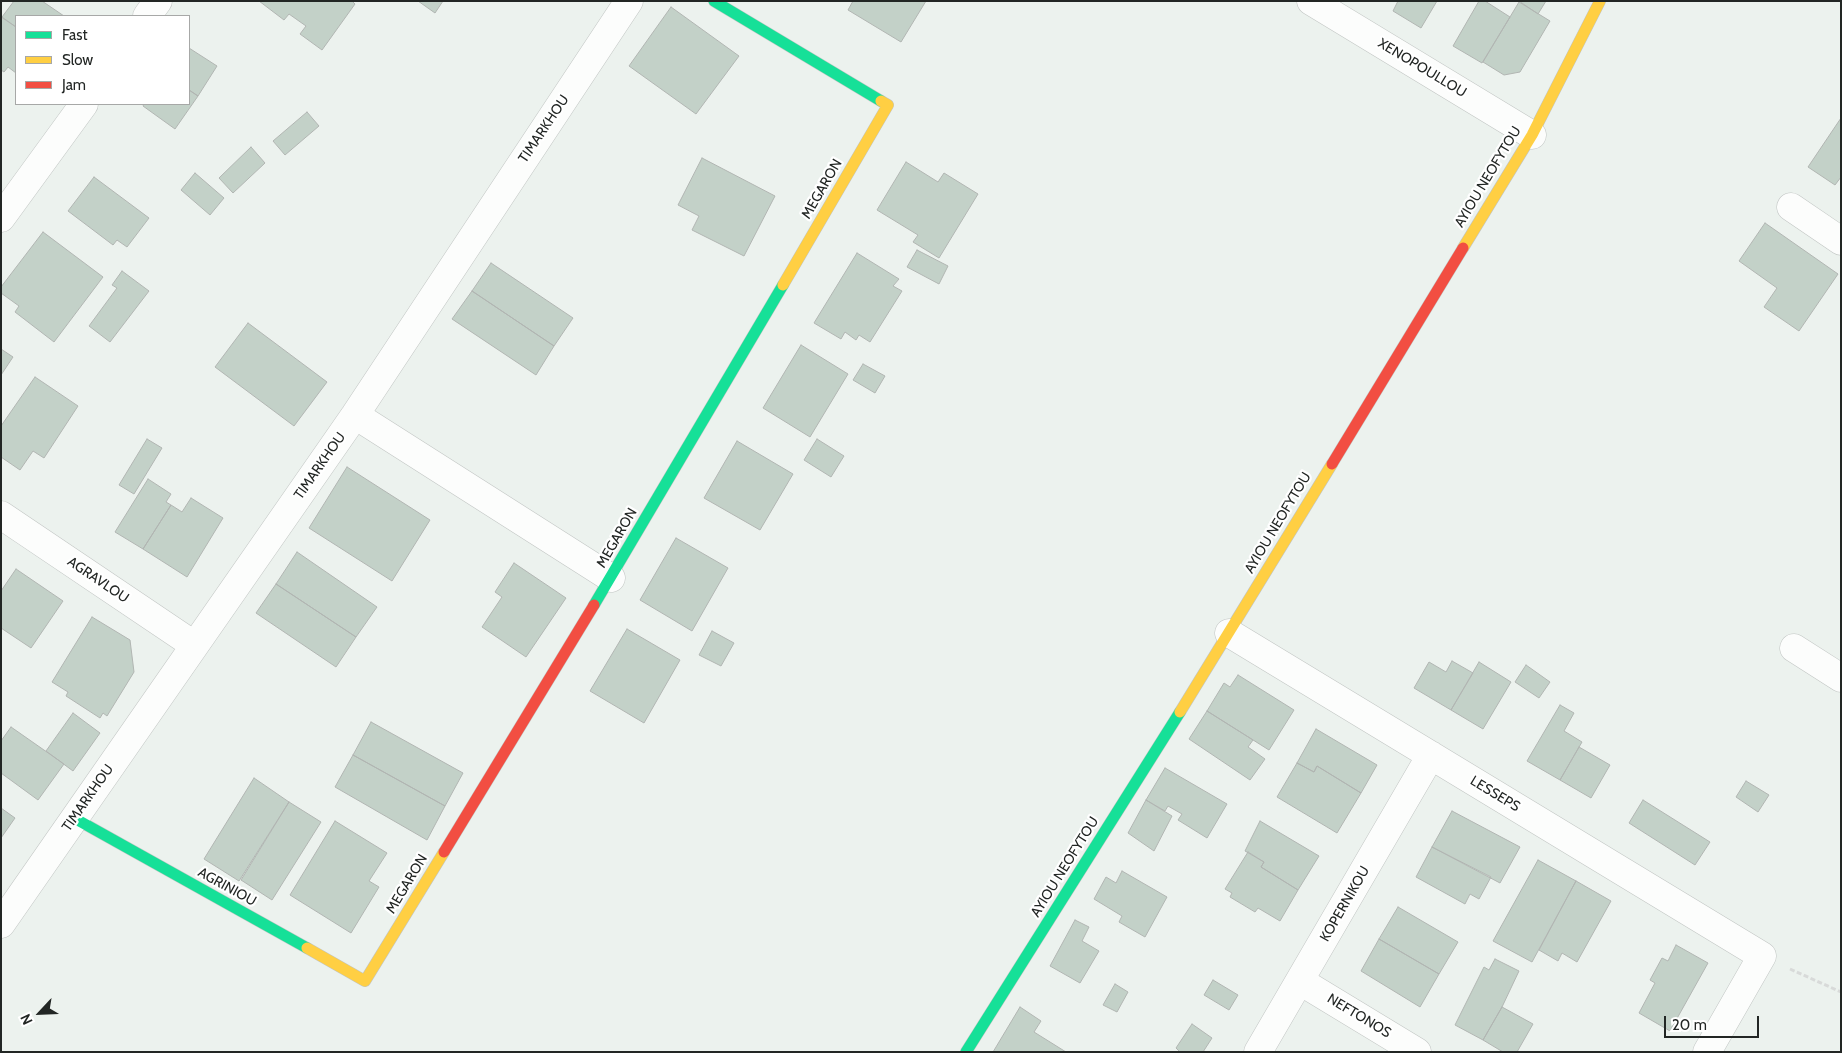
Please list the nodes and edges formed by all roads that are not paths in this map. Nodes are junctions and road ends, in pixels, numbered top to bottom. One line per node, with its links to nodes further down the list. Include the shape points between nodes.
1 (158, 1): 6 (street)
2 (629, 1): 12 (street, TIMARKHOU)
3 (714, 1): 14 (street, MEGARON, via 888,105)
4 (1311, 1): 8 (street, XENOPOULLOU)
5 (1600, 1): 8 (street, AYIOU NEOFYTOU)
6 (148, 15)
7 (83, 105): 10 (street)
8 (1532, 135): 15 (street, AYIOU NEOFYTOU)
9 (1791, 208): 11 (street)
10 (1, 218)
11 (1841, 241)
12 (355, 415): 14 (street); 16 (street, TIMARKHOU)
13 (1, 515): 16 (street, AGRAVLOU)
14 (611, 578): 23 (street, MEGARON)
15 (1228, 632): 19 (street, LESSEPS); 24 (street, AYIOU NEOFYTOU)
16 (194, 645): 20 (street, TIMARKHOU)
17 (1794, 648): 18 (street)
18 (1841, 678)
19 (1431, 756): 22 (street, KOPERNIKOU); 27 (street, LESSEPS, via 1762,956)
20 (74, 818): 21 (street, TIMARKHOU); 23 (street, AGRINIOU)
21 (1, 924)
22 (1300, 981): 25 (street, KOPERNIKOU); 26 (street, NEFTONOS)
23 (365, 982)
24 (966, 1052)
25 (1258, 1052)
26 (1418, 1052)
27 (1707, 1052)

